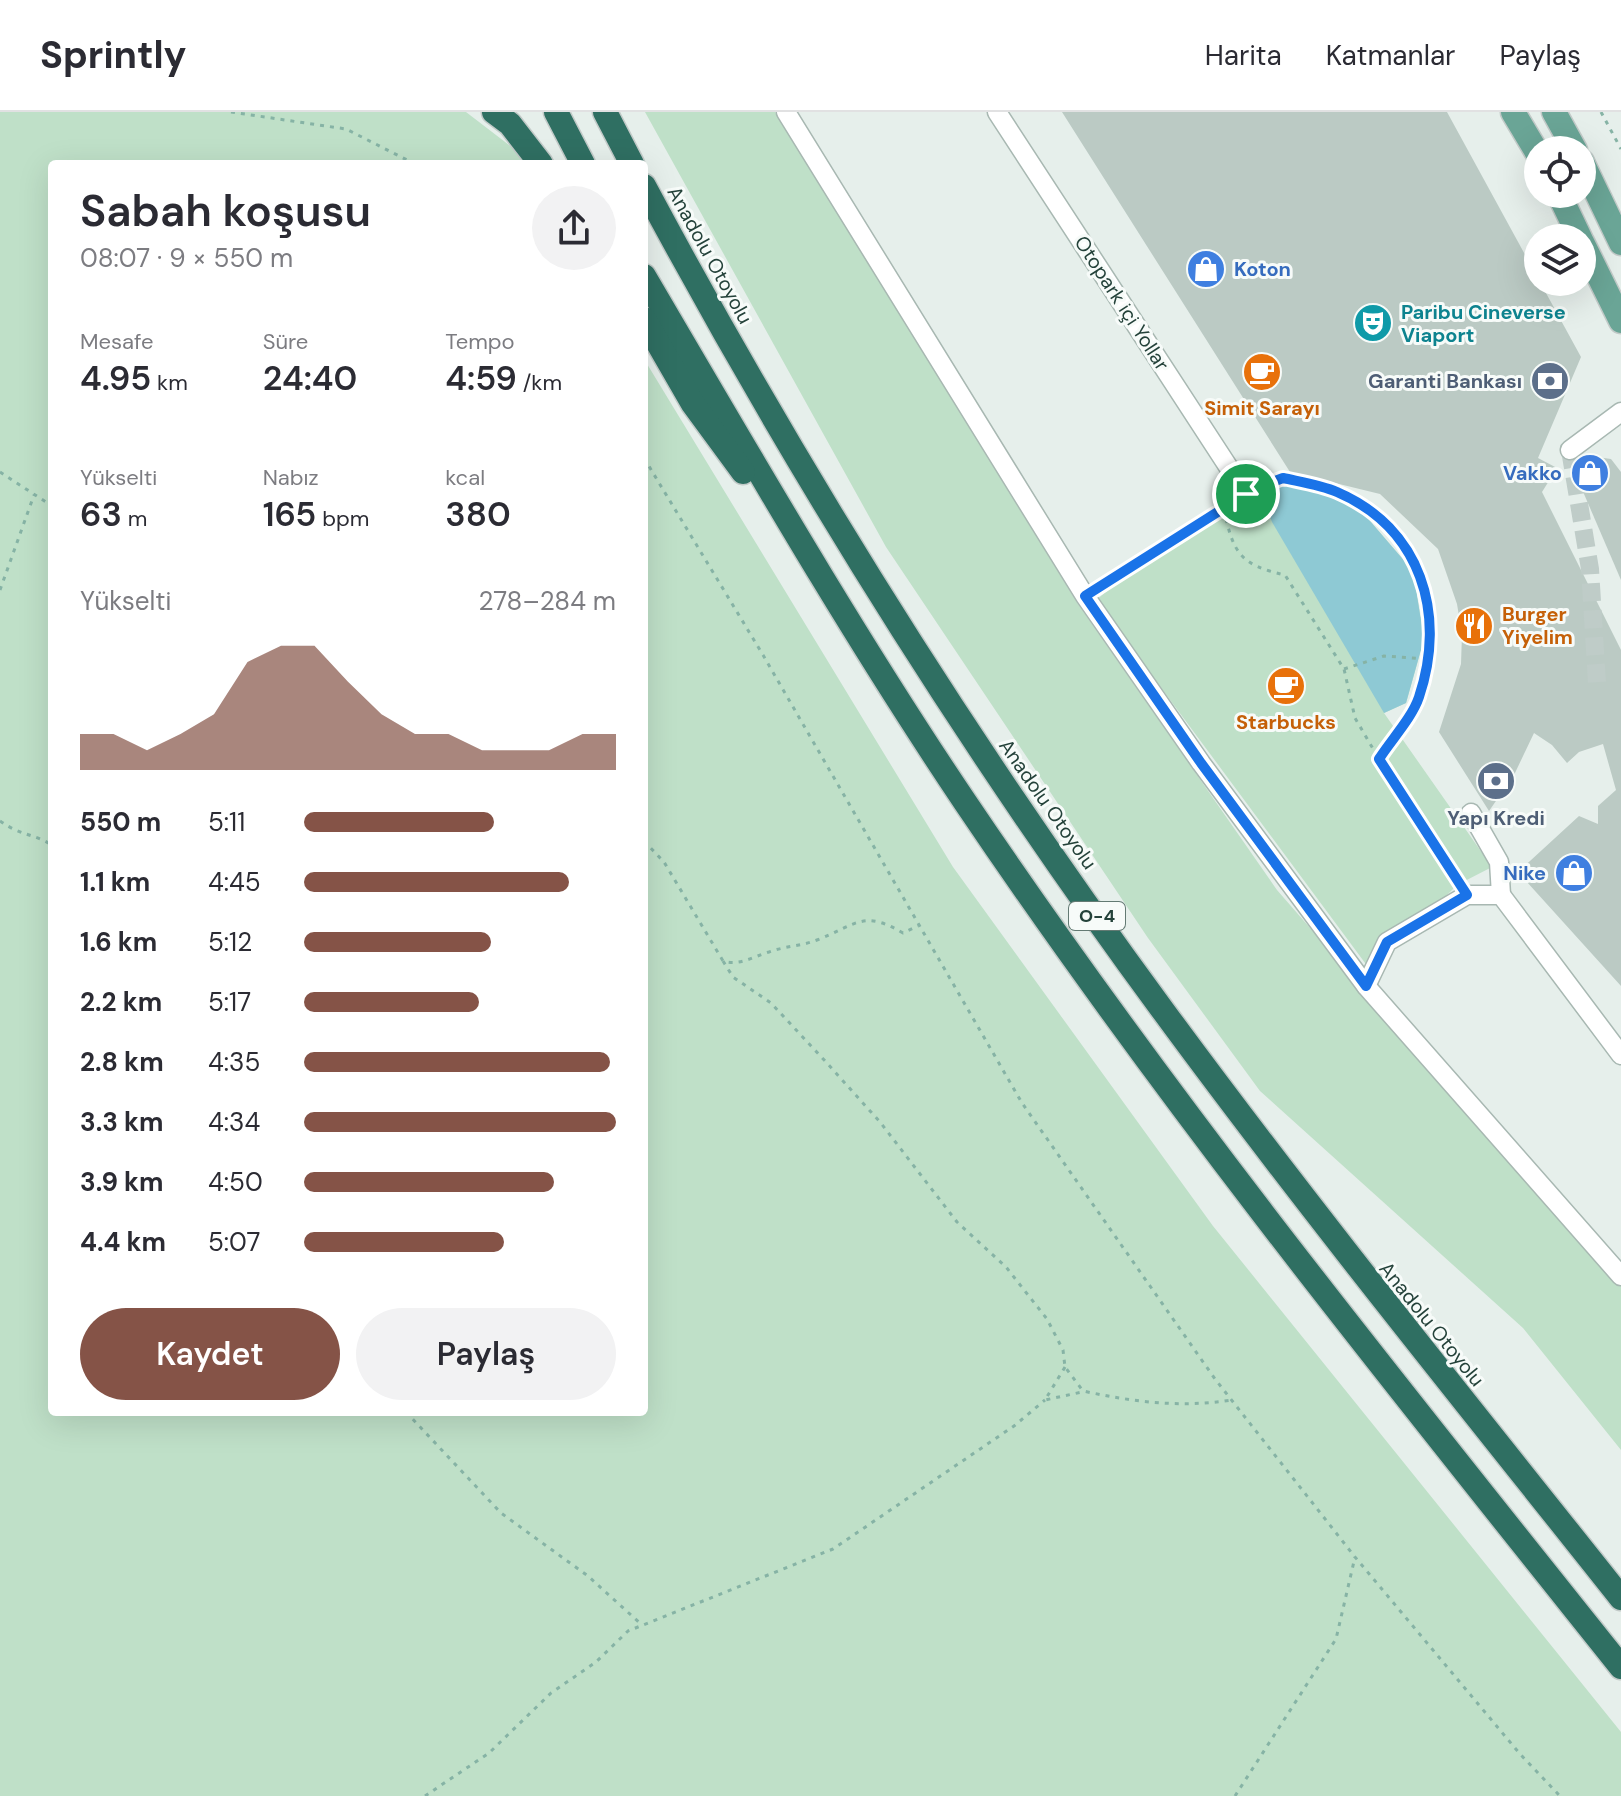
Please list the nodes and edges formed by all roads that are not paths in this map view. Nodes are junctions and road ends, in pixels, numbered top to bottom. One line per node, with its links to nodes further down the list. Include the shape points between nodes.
1 (494, 112): 10 (highway)
2 (556, 112): 11 (highway)
3 (605, 112): 12 (highway)
4 (786, 112): 26 (lane, via 1085,596)
5 (997, 112): 22 (lane, Otopark içi Yollar)
6 (1513, 112): 8 (main road)
7 (1554, 112): 9 (main road)
8 (1527, 136)
9 (1567, 136)
10 (538, 160)
11 (581, 160)
12 (630, 160)
13 (1596, 191): 15 (main road)
14 (648, 193): 29 (highway, Anadolu Otoyolu / O-4, via 777,424 990,764 1161,1008 1338,1245)
15 (1621, 243)
16 (1596, 270): 18 (main road)
17 (648, 283): 23 (highway, O-4)
18 (1621, 321)
19 (648, 326): 23 (highway, via 693,404)
20 (1621, 412): 21 (lane)
21 (1570, 450)
22 (1246, 494)
23 (824, 584): 30 (highway, O-4, via 1083,973 1274,1230)
24 (1471, 813): 25 (lane, via 1499,862)
25 (1501, 895): 26 (lane, via 1467,895 1387,942); 27 (lane)
26 (1366, 986): 28 (lane)
27 (1621, 1055)
28 (1621, 1276)
29 (1621, 1598)
30 (1621, 1667)

